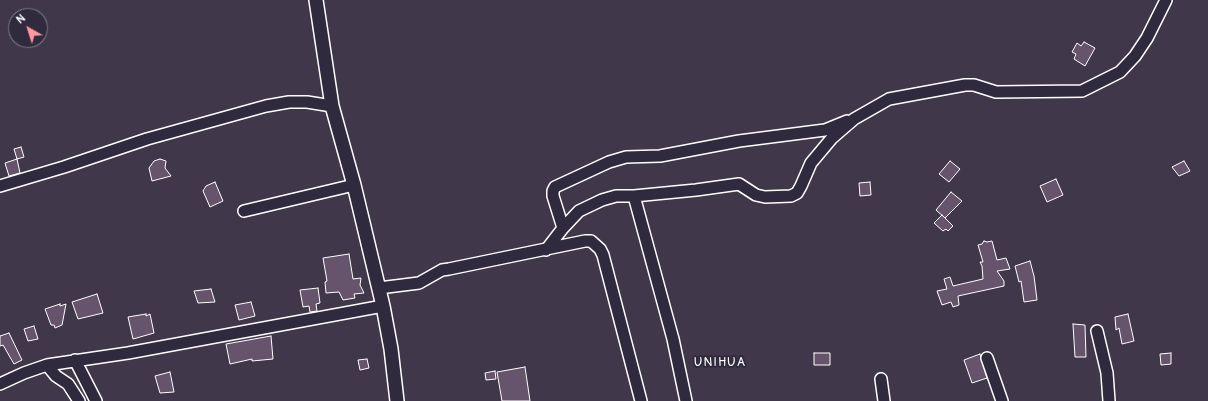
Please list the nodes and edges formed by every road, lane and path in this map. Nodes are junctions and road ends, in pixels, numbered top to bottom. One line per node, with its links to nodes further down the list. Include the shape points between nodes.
1 (316, 0): 3 (street)
2 (1166, 0): 4 (street, via 1135,56 1120,72 1082,91 996,92 974,86 960,86 889,99)
3 (332, 106): 5 (street); 6 (street, via 307,102 266,106)
4 (854, 119): 7 (street, via 832,138 811,163 801,186 791,196 756,195 739,184); 9 (street, via 825,130 738,141 670,155 626,157 609,162 555,187 553,196)
5 (354, 184): 8 (street); 11 (street)
6 (0, 186)
7 (634, 196): 9 (street, via 616,196 591,205 579,211); 23 (street, via 673,340)
8 (244, 211)
9 (563, 228): 10 (street)
10 (546, 250): 11 (street, via 442,270 419,283); 22 (street, via 585,241 600,249)
11 (379, 288): 12 (street)
12 (383, 306): 15 (street, via 128,353); 21 (street)
13 (1097, 331): 26 (street, via 1108,374)
14 (988, 358): 25 (street)
15 (75, 360): 16 (street); 20 (street)
16 (47, 365): 18 (street); 19 (street, via 56,376 68,384)
17 (881, 379): 24 (street)
18 (0, 384)
19 (79, 401)
20 (96, 401)
21 (397, 401)
22 (641, 401)
23 (686, 401)
24 (884, 401)
25 (1002, 401)
26 (1109, 401)

